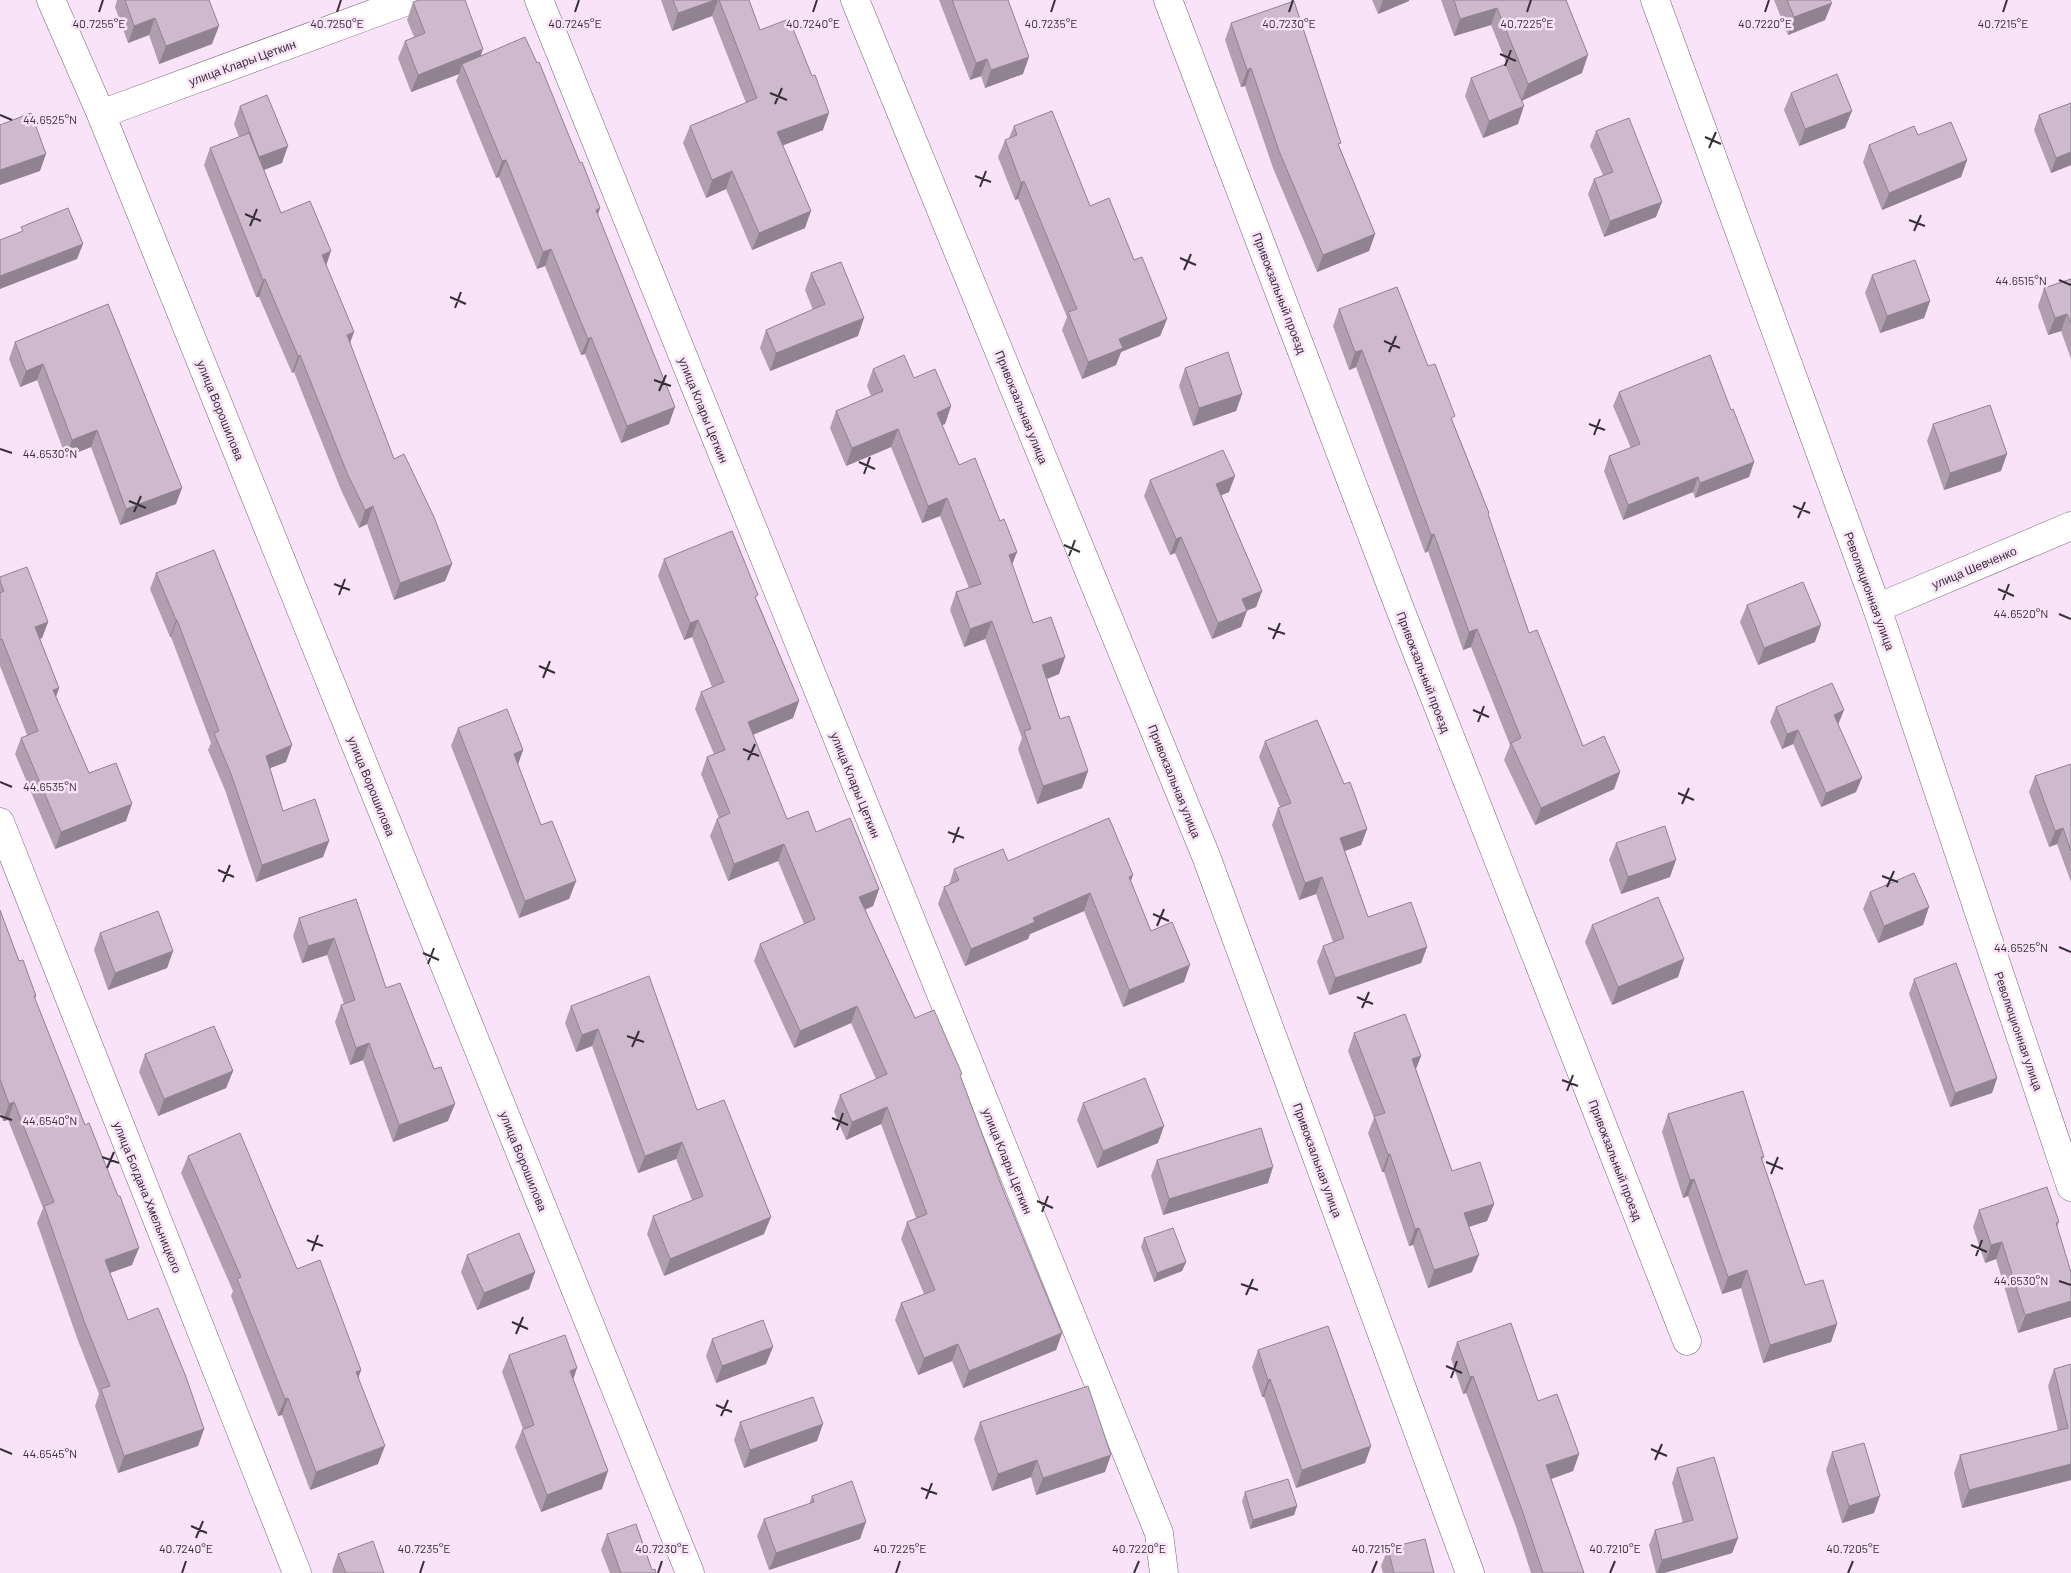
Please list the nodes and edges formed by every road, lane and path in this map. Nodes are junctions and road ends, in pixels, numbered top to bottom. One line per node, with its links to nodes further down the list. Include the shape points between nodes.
1 (51, 0): 7 (street, улица Ворошилова)
2 (410, 0): 7 (street, улица Клары Цеткин)
3 (538, 0): 15 (street, улица Клары Цеткин, via 1159,1533)
4 (855, 0): 16 (street, Привокзальная улица, via 1206,856)
5 (1168, 0): 12 (street, Привокзальный проезд, via 1400,609)
6 (1655, 0): 9 (street, Революционная улица)
7 (101, 114): 14 (street, улица Ворошилова)
8 (2071, 526): 9 (street, улица Шевченко)
9 (1877, 608): 11 (street, Революционная улица)
10 (0, 822): 13 (street, улица Богдана Хмельницкого)
11 (2071, 1187)
12 (1687, 1341)
13 (297, 1573)
14 (690, 1573)
15 (1164, 1573)
16 (1470, 1573)

